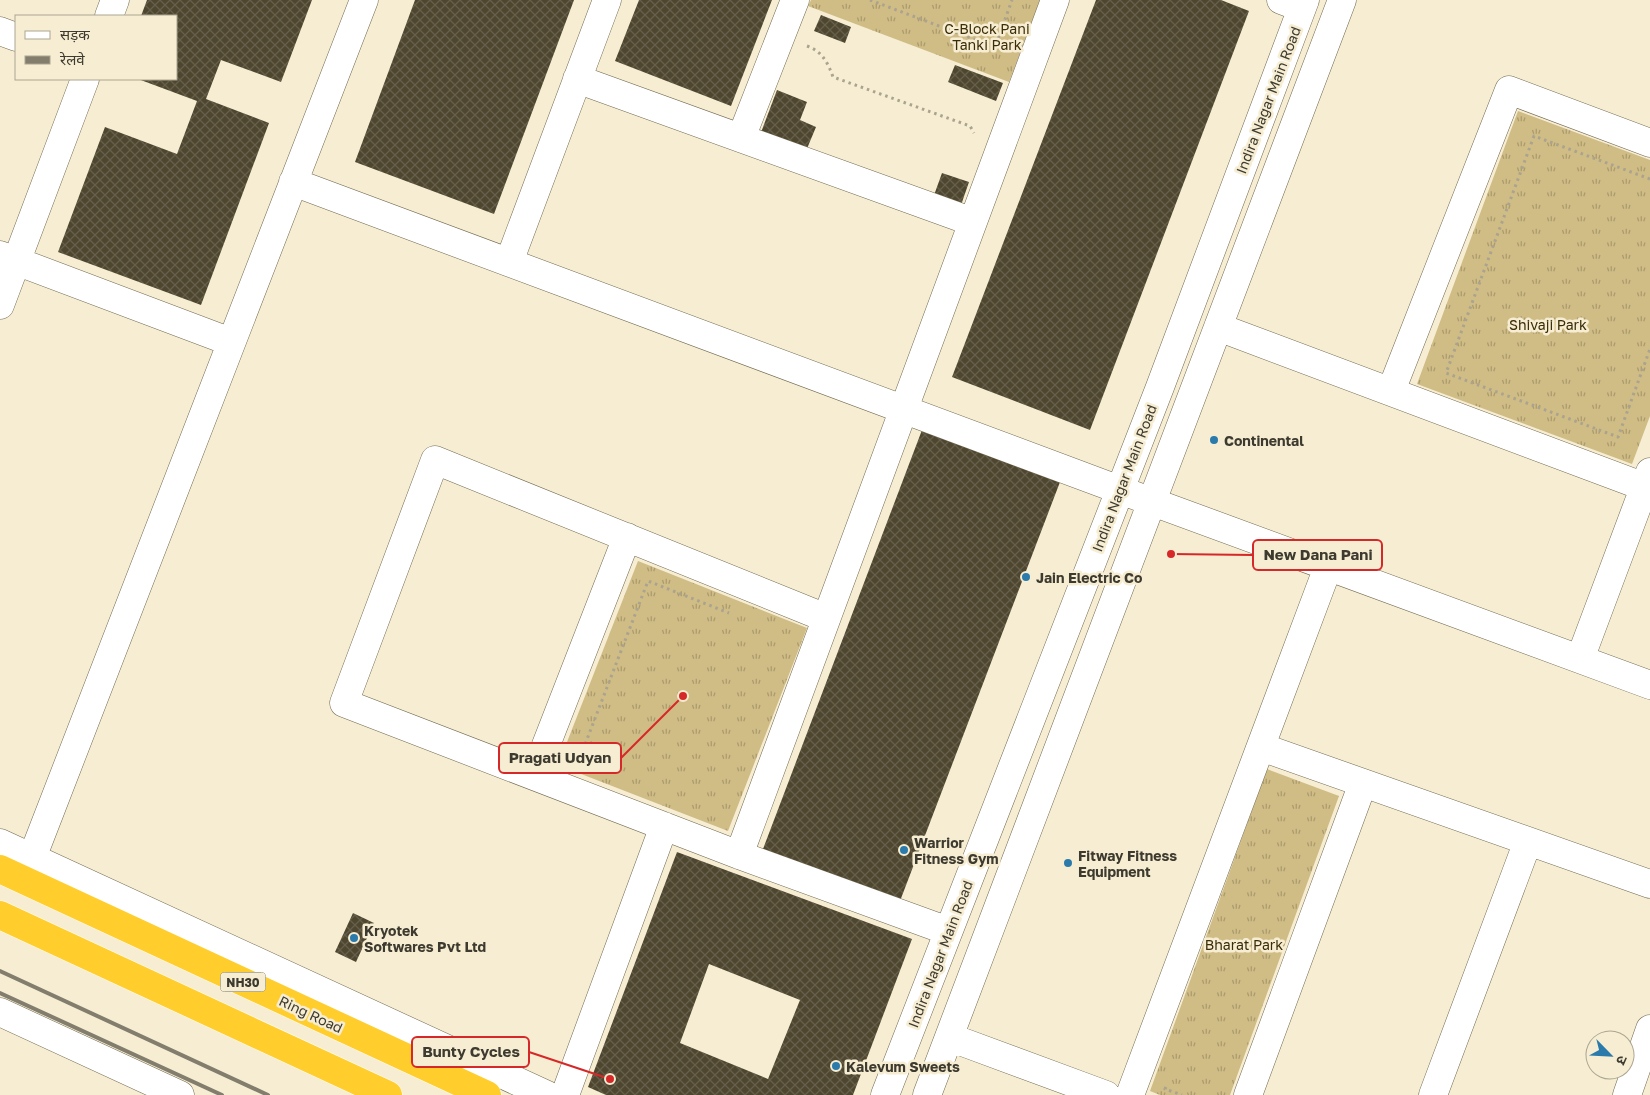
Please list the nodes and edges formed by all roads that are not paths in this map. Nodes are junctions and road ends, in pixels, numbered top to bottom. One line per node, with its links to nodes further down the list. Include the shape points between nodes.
1 (115, 0): 8 (street)
2 (364, 0): 15 (street)
3 (607, 0): 11 (street)
4 (795, 0): 13 (street)
5 (1055, 0): 16 (street)
6 (1342, 0): 20 (street)
7 (1296, 3): 25 (street, Indira Nagar Main Road)
8 (109, 15)
9 (0, 31): 10 (street)
10 (15, 37)
11 (577, 78): 13 (street); 18 (street)
12 (85, 80): 17 (street)
13 (741, 138): 16 (street)
14 (1650, 144): 22 (street, via 1509,90)
15 (294, 182): 18 (street); 21 (street)
16 (973, 222): 23 (street)
17 (8, 258): 19 (street); 21 (street)
18 (509, 262): 23 (street)
19 (0, 306)
20 (1218, 327): 22 (street); 26 (street)
21 (231, 342): 39 (street)
22 (1391, 391): 24 (street)
23 (904, 410): 25 (street); 29 (street)
24 (1648, 482): 30 (street)
25 (1120, 490): 26 (street); 43 (street, Indira Nagar Main Road)
26 (1152, 502): 28 (street); 46 (street)
27 (627, 538): 29 (street); 33 (street); 33 (street, via 435,460 344,703)
28 (1328, 567): 30 (street); 32 (street)
29 (826, 618): 38 (street)
30 (1580, 659): 31 (street)
31 (1650, 684)
32 (1261, 747): 34 (street); 56 (street)
33 (534, 776): 35 (street)
34 (1363, 783): 36 (street); 57 (street)
35 (664, 826): 38 (street); 52 (street)
36 (1528, 841): 41 (street); 58 (street)
37 (0, 844): 39 (street)
38 (739, 855): 43 (street)
39 (32, 858): 51 (street)
40 (0, 869): 50 (highway, Ring Road / NH30)
41 (1650, 884)
42 (0, 915): 49 (highway)
43 (948, 931): 53 (street, Indira Nagar Main Road)
44 (0, 1012): 48 (street)
45 (1650, 1029): 47 (street)
46 (949, 1037): 54 (street); 55 (street)
47 (1637, 1081)
48 (180, 1095)
49 (388, 1095)
50 (486, 1095)
51 (547, 1095)
52 (565, 1095)
53 (885, 1095)
54 (926, 1095)
55 (1106, 1095)
56 (1130, 1095)
57 (1248, 1095)
58 (1433, 1095)

